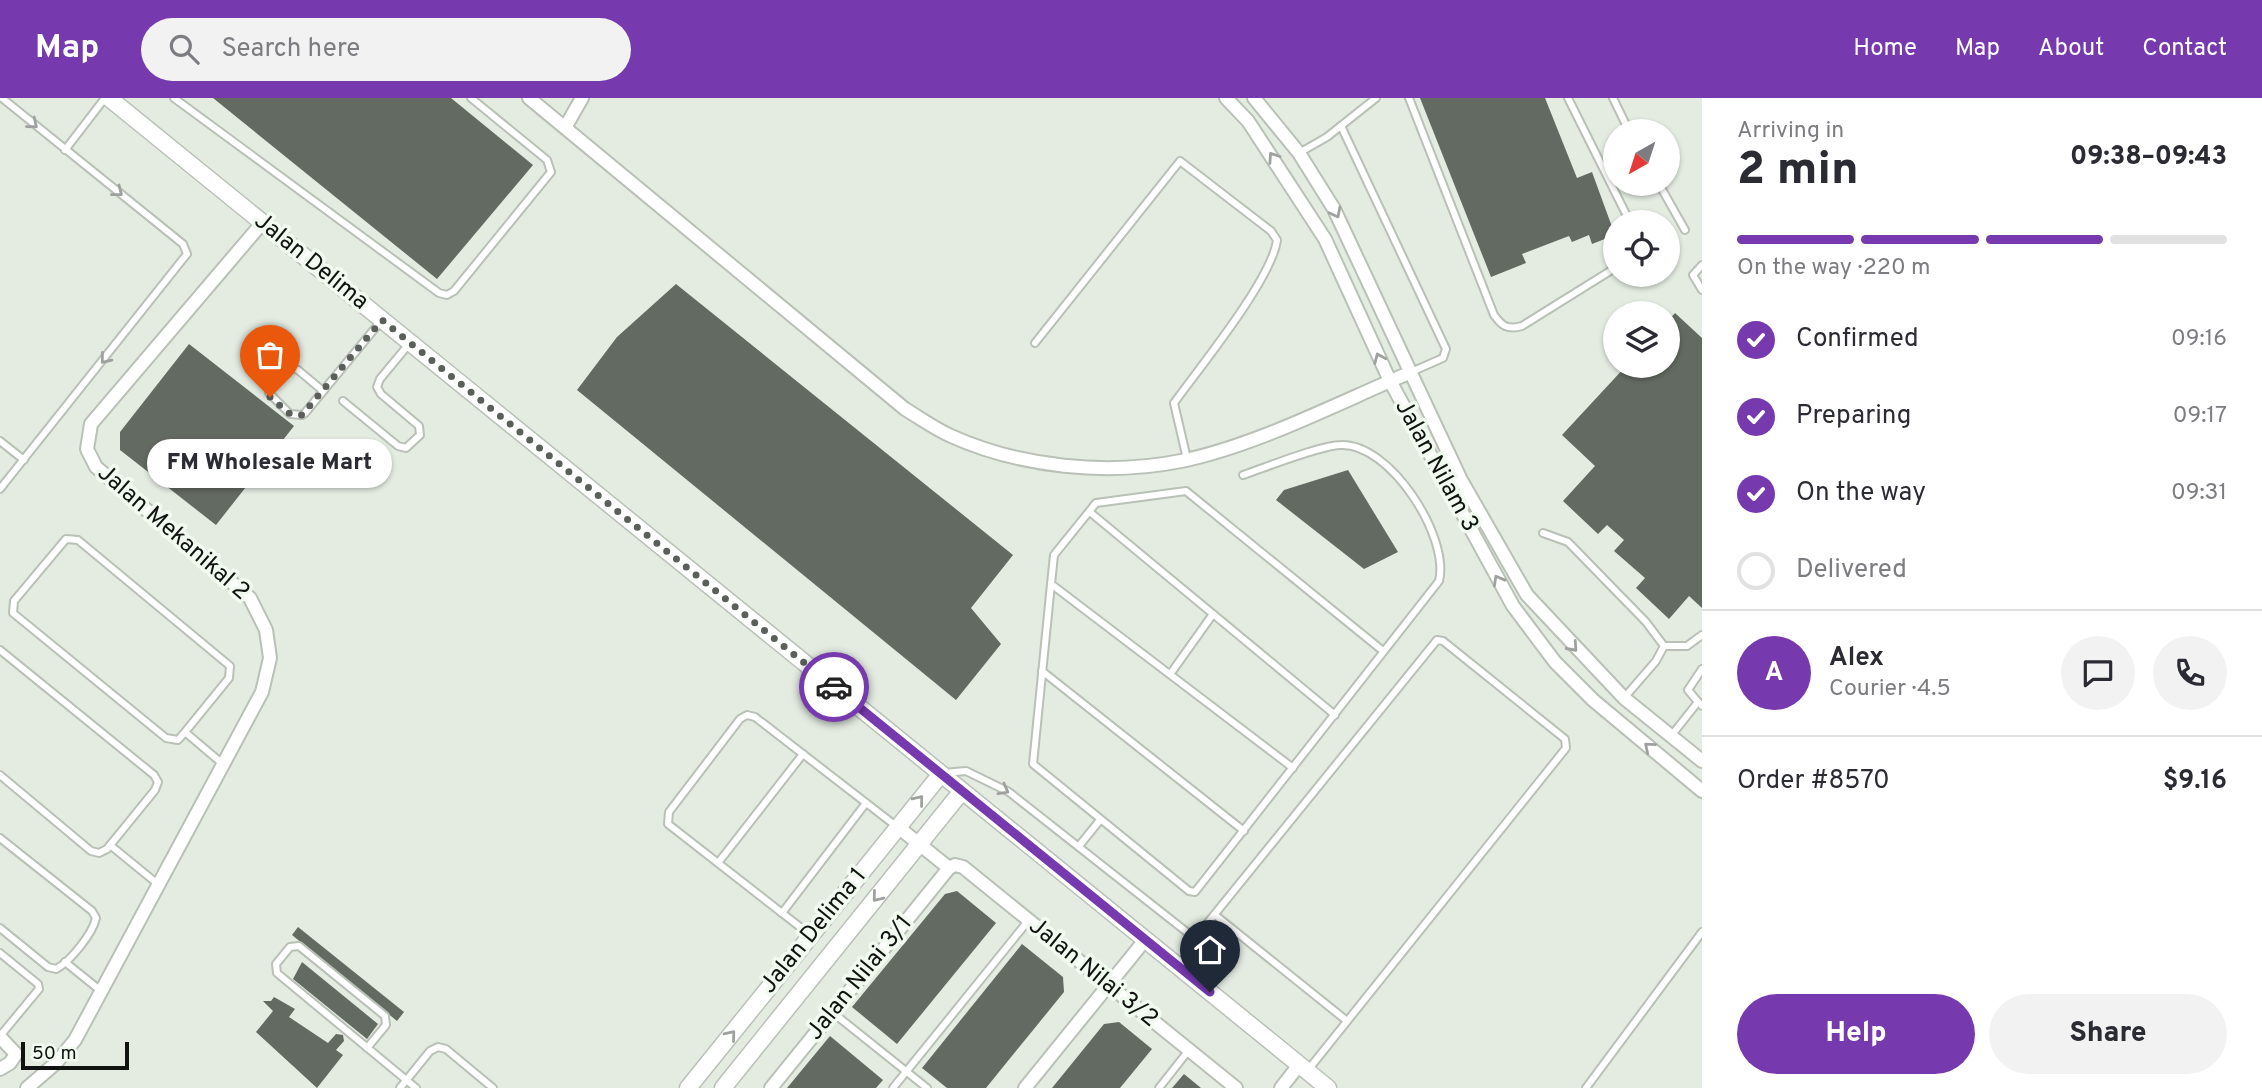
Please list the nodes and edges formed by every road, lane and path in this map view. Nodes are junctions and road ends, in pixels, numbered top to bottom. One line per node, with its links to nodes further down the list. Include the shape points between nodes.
1 (2, 98): 16 (lane, one-way to 16)
2 (107, 98): 16 (lane); 20 (street, Jalan Delima)
3 (174, 98): 4 (lane, via 447,295 551,168)
4 (471, 98)
5 (529, 98): 14 (street)
6 (582, 98): 14 (street)
7 (1226, 98): 29 (street, Jalan Nilam 3, one-way to 7, via 1325,239 1248,121)
8 (1254, 98): 17 (street, Jalan Nilam 3)
9 (1376, 98): 15 (lane)
10 (1409, 98): 23 (lane, via 1494,315 1502,325 1511,329 1522,326)
11 (1568, 98): 19 (lane)
12 (1613, 98): 13 (lane)
13 (1623, 119)
14 (566, 126): 33 (street, via 895,401 951,436 1056,465 1112,468)
15 (1341, 126): 17 (lane); 28 (lane, via 1446,349 1443,358)
16 (65, 150): 34 (lane, one-way to 34, via 183,244 187,254)
17 (1299, 153): 28 (street, Jalan Nilam 3, one-way to 28, via 1334,209)
18 (1666, 196): 21 (lane)
19 (1624, 210)
20 (262, 222): 25 (street, Jalan Delima); 55 (street, Jalan Mekanikal 2, via 91,424 87,442 96,467 236,583 261,615 269,644 267,678)
21 (1685, 230)
22 (1702, 265): 24 (lane, via 1693,275)
23 (1603, 275)
24 (1702, 290)
25 (382, 320): 26 (street, Jalan Delima); 30 (lane)
26 (410, 342): 31 (lane, via 377,387 419,426 420,435 410,447 398,446); 57 (street, Jalan Delima)
27 (1035, 343): 33 (lane, via 1180,161 1277,240 1261,280 1174,403)
28 (1409, 373): 29 (street); 48 (street, Jalan Nilam 3, one-way to 48, via 1461,480 1527,596)
29 (1390, 381): 33 (street, via 1235,446); 60 (street, Jalan Nilam 3, one-way to 29, via 1593,700 1541,643 1513,606)
30 (323, 391): 30 (lane, via 298,416 269,393 290,368)
31 (343, 401)
32 (0, 441): 34 (lane)
33 (1187, 459)
34 (24, 460): 36 (lane)
35 (1242, 475): 44 (lane, via 1340,444 1383,461 1423,511 1443,566 1439,580)
36 (0, 489)
37 (1091, 513): 39 (lane, via 1054,555); 40 (lane); 44 (lane, via 1096,503 1189,492)
38 (1543, 533): 42 (lane, via 1568,542 1646,621)
39 (1051, 584): 46 (lane); 47 (lane)
40 (1213, 614): 47 (lane); 50 (lane)
41 (1702, 635): 42 (lane, via 1687,646)
42 (1664, 646): 48 (lane)
43 (0, 650): 67 (lane, via 156,778 155,790)
44 (1383, 651): 50 (lane)
45 (1702, 669): 49 (lane, via 1689,686)
46 (1042, 671): 62 (lane, via 1033,764); 64 (lane)
47 (1171, 673): 56 (lane)
48 (1624, 698): 52 (street, Jalan Nilam 3)
49 (1700, 704): 52 (lane)
50 (1335, 715): 56 (lane)
51 (185, 732): 51 (lane, via 177,740 166,738 13,613 14,601 66,539 78,540 230,666 229,678); 55 (lane)
52 (1671, 736): 54 (street, Jalan Nilam 3)
53 (803, 754): 61 (lane); 69 (lane); 69 (lane, via 755,717 743,717 667,820)
54 (1702, 761)
55 (224, 765): 71 (street, Jalan Mekanikal 2)
56 (1293, 768): 64 (lane)
57 (941, 774): 59 (street, Jalan Delima); 63 (street, Jalan Delima 1, one-way to 57); 68 (lane, one-way to 68, via 966,771 1009,792)
58 (0, 775): 67 (lane, via 91,850 99,853)
59 (962, 791): 66 (street, Jalan Delima 1); 78 (street, Jalan Delima)
60 (1702, 791)
61 (866, 803): 63 (lane); 72 (lane)
62 (1100, 820): 64 (lane, via 1192,892); 68 (lane)
63 (898, 827): 66 (street, Jalan Nilai 3/2); 77 (street, Jalan Delima 1)
64 (1244, 831)
65 (0, 838): 81 (lane, via 95,914 94,926)
66 (919, 844): 70 (street, Jalan Nilai 3/2); 99 (street, Jalan Delima 1, one-way to 99)
67 (110, 845): 71 (lane)
68 (1079, 846): 79 (lane)
69 (718, 863): 72 (lane)
70 (949, 868): 74 (street, Jalan Nilai 3/2, via 963,867); 85 (street, Jalan Nilai 3/1)
71 (159, 885): 83 (street, Jalan Mekanikal 2)
72 (782, 913): 77 (lane)
73 (1215, 915): 79 (lane); 86 (lane); 86 (lane, via 1437,640 1443,641 1565,739 1566,748)
74 (1028, 920): 82 (street, Jalan Nilai 3/2); 92 (lane)
75 (0, 928): 81 (lane, via 48,967 56,969)
76 (1702, 932): 108 (lane)
77 (811, 935): 98 (street, Jalan Delima 1, one-way to 77)
78 (1145, 940): 82 (street); 84 (street, Jalan Delima)
79 (1193, 941): 84 (lane)
80 (0, 953): 87 (lane, via 39,989)
81 (65, 962): 83 (lane)
82 (1108, 985): 89 (street, Jalan Nilai 3/2); 103 (street)
83 (101, 991): 94 (street, Jalan Mekanikal 2, via 75,1040)
84 (1210, 992): 90 (street, Jalan Delima)
85 (832, 1012): 92 (lane); 100 (street, Jalan Nilai 3/1)
86 (1347, 1021): 90 (lane)
87 (0, 1037): 91 (street, via 16,1054)
88 (367, 1048): 88 (lane, via 277,973 276,964 290,947 299,946 385,1016 386,1026); 93 (lane)
89 (1189, 1050): 104 (lane); 105 (street, Jalan Nilai 3/2)
90 (1303, 1068): 106 (street); 107 (street, Jalan Delima)
91 (0, 1069)
92 (906, 1072): 101 (lane); 102 (lane)
93 (407, 1080): 95 (lane); 96 (lane); 97 (lane, via 438,1047)
94 (27, 1088)
95 (400, 1088)
96 (416, 1088)
97 (492, 1088)
98 (688, 1088)
99 (723, 1088)
100 (771, 1088)
101 (893, 1088)
102 (927, 1088)
103 (1025, 1088)
104 (1159, 1088)
105 (1236, 1088)
106 (1281, 1088)
107 (1328, 1088)
108 (1586, 1088)

